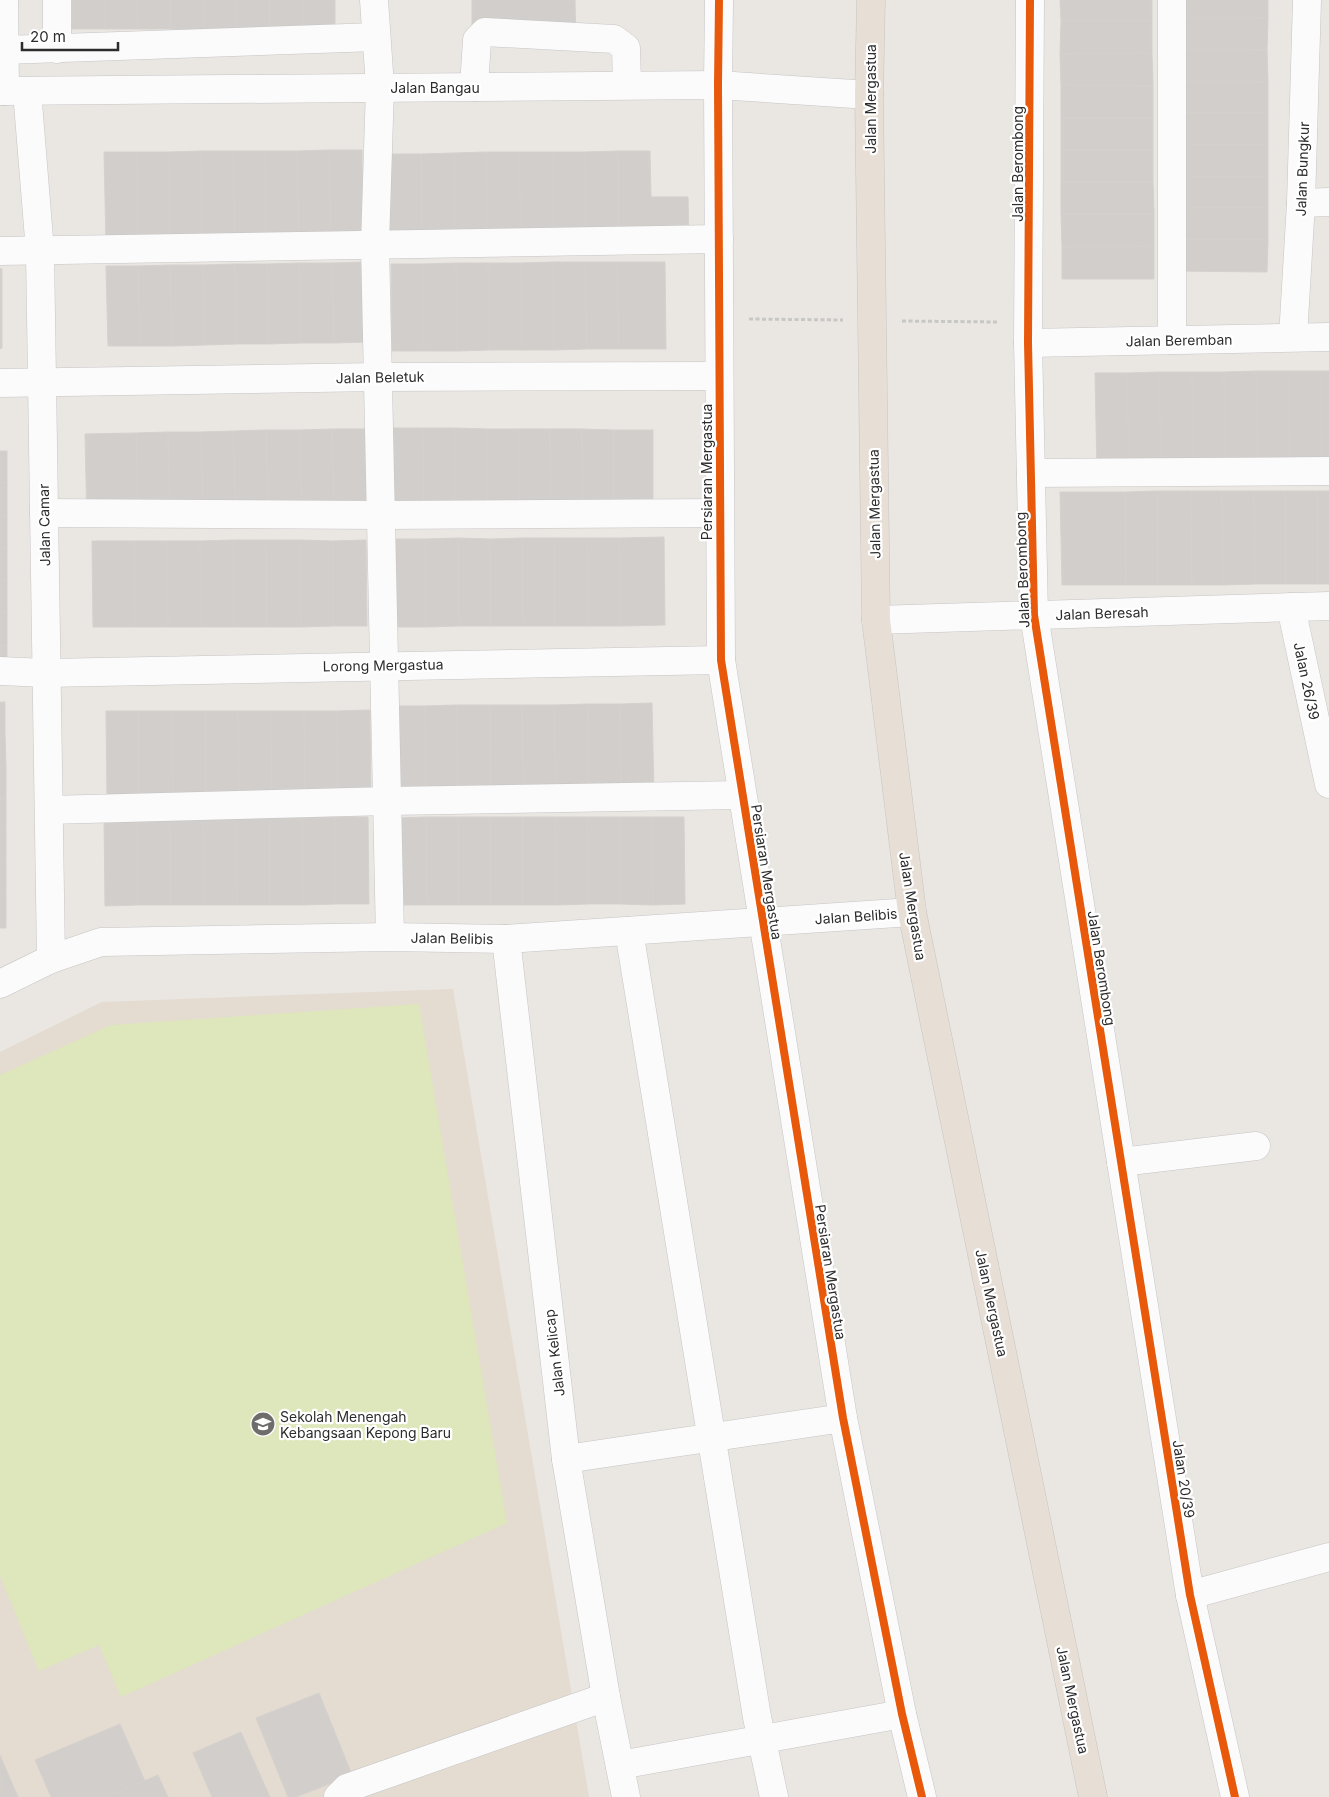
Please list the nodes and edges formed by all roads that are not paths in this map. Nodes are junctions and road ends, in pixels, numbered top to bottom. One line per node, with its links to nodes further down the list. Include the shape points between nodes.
1 (4, 0): 11 (street, Jalan Camar)
2 (57, 0): 10 (street)
3 (374, 0): 9 (street)
4 (720, 0): 13 (street, Persiaran Mergastua)
5 (871, 0): 18 (main road, Jalan Mergastua)
6 (1030, 0): 28 (street, Jalan Berombong)
7 (1172, 0): 27 (street)
8 (1307, 0): 12 (street, Jalan Bungkur)
9 (376, 37): 10 (street); 15 (street)
10 (57, 49): 11 (street)
11 (4, 50): 17 (street, Jalan Camar)
12 (1317, 60): 20 (street, Jalan Bungkur)
13 (718, 84): 14 (street, Jalan Bangau); 18 (street, Jalan Bangau); 21 (street, Persiaran Mergastua)
14 (627, 85): 16 (street, Jalan Bangau); 16 (street, via 626,48 614,39 485,32 477,40)
15 (380, 87): 16 (street, Jalan Bangau); 17 (street, Jalan Bangau); 22 (street)
16 (474, 87)
17 (11, 91): 24 (street, Jalan Camar)
18 (869, 95): 41 (main road, Jalan Mergastua)
19 (1329, 202): 20 (street)
20 (1301, 203): 26 (street, Jalan Bungkur)
21 (719, 239): 22 (street); 29 (street, Persiaran Mergastua)
22 (375, 244): 24 (street); 30 (street)
23 (0, 251): 24 (street)
24 (40, 252): 32 (street, Jalan Camar)
25 (1329, 337): 26 (street, Jalan Beremban)
26 (1293, 338): 27 (street, Jalan Beremban)
27 (1172, 340): 28 (street, Jalan Beremban)
28 (1028, 343): 34 (street, Jalan Berombong)
29 (718, 376): 30 (street, Jalan Beletuk); 36 (street, Persiaran Mergastua)
30 (378, 377): 32 (street, Jalan Beletuk); 37 (street)
31 (0, 383): 32 (street, Jalan Beletuk)
32 (43, 383): 35 (street, Jalan Camar)
33 (1329, 472): 34 (street)
34 (1031, 474): 40 (street, Jalan Berombong)
35 (44, 513): 37 (street); 45 (street, Jalan Camar)
36 (719, 513): 37 (street); 42 (street, Persiaran Mergastua)
37 (381, 515): 43 (street)
38 (1329, 606): 39 (street, Jalan Beresah)
39 (1291, 607): 40 (street, Jalan Beresah); 46 (street, Jalan 26/39)
40 (1034, 615): 41 (street, Jalan Beresah); 58 (street, Jalan Berombong)
41 (876, 620): 50 (main road, Jalan Mergastua)
42 (721, 660): 43 (street, Lorong Mergastua); 47 (street, Persiaran Mergastua)
43 (384, 665): 45 (street, Lorong Mergastua); 48 (street)
44 (0, 671): 45 (street, Lorong Mergastua)
45 (46, 673): 49 (street, Jalan Camar)
46 (1329, 784)
47 (742, 795): 48 (street); 51 (street, Persiaran Mergastua)
48 (388, 801): 49 (street); 53 (street)
49 (48, 810): 55 (street, Jalan Camar)
50 (912, 912): 51 (street, Jalan Belibis); 72 (main road, Jalan Mergastua)
51 (762, 922): 52 (street, Jalan Belibis); 59 (street, Persiaran Mergastua)
52 (629, 931): 54 (street, Jalan Belibis); 60 (street)
53 (390, 937): 54 (street, Jalan Belibis); 55 (street, Jalan Belibis, via 101,942)
54 (506, 939): 61 (street, Jalan Kelicap)
55 (51, 959): 56 (street, Jalan Belibis)
56 (0, 984)
57 (1256, 1146): 58 (street)
58 (1120, 1162): 63 (street, Jalan 20/39)
59 (843, 1418): 60 (street); 65 (street, Persiaran Mergastua)
60 (710, 1438): 61 (street); 66 (street)
61 (566, 1459): 64 (street, Jalan Kelicap)
62 (1329, 1557): 63 (street)
63 (1190, 1595): 73 (street, Jalan 20/39)
64 (606, 1697): 67 (street, Jalan Kelicap); 68 (street, via 346,1788)
65 (905, 1726): 66 (street); 71 (street, Persiaran Mergastua)
66 (761, 1740): 67 (street); 70 (street)
67 (620, 1766): 69 (street, Jalan Kelicap)
68 (338, 1797)
69 (626, 1797)
70 (774, 1797)
71 (922, 1797)
72 (1093, 1797)
73 (1235, 1797)

